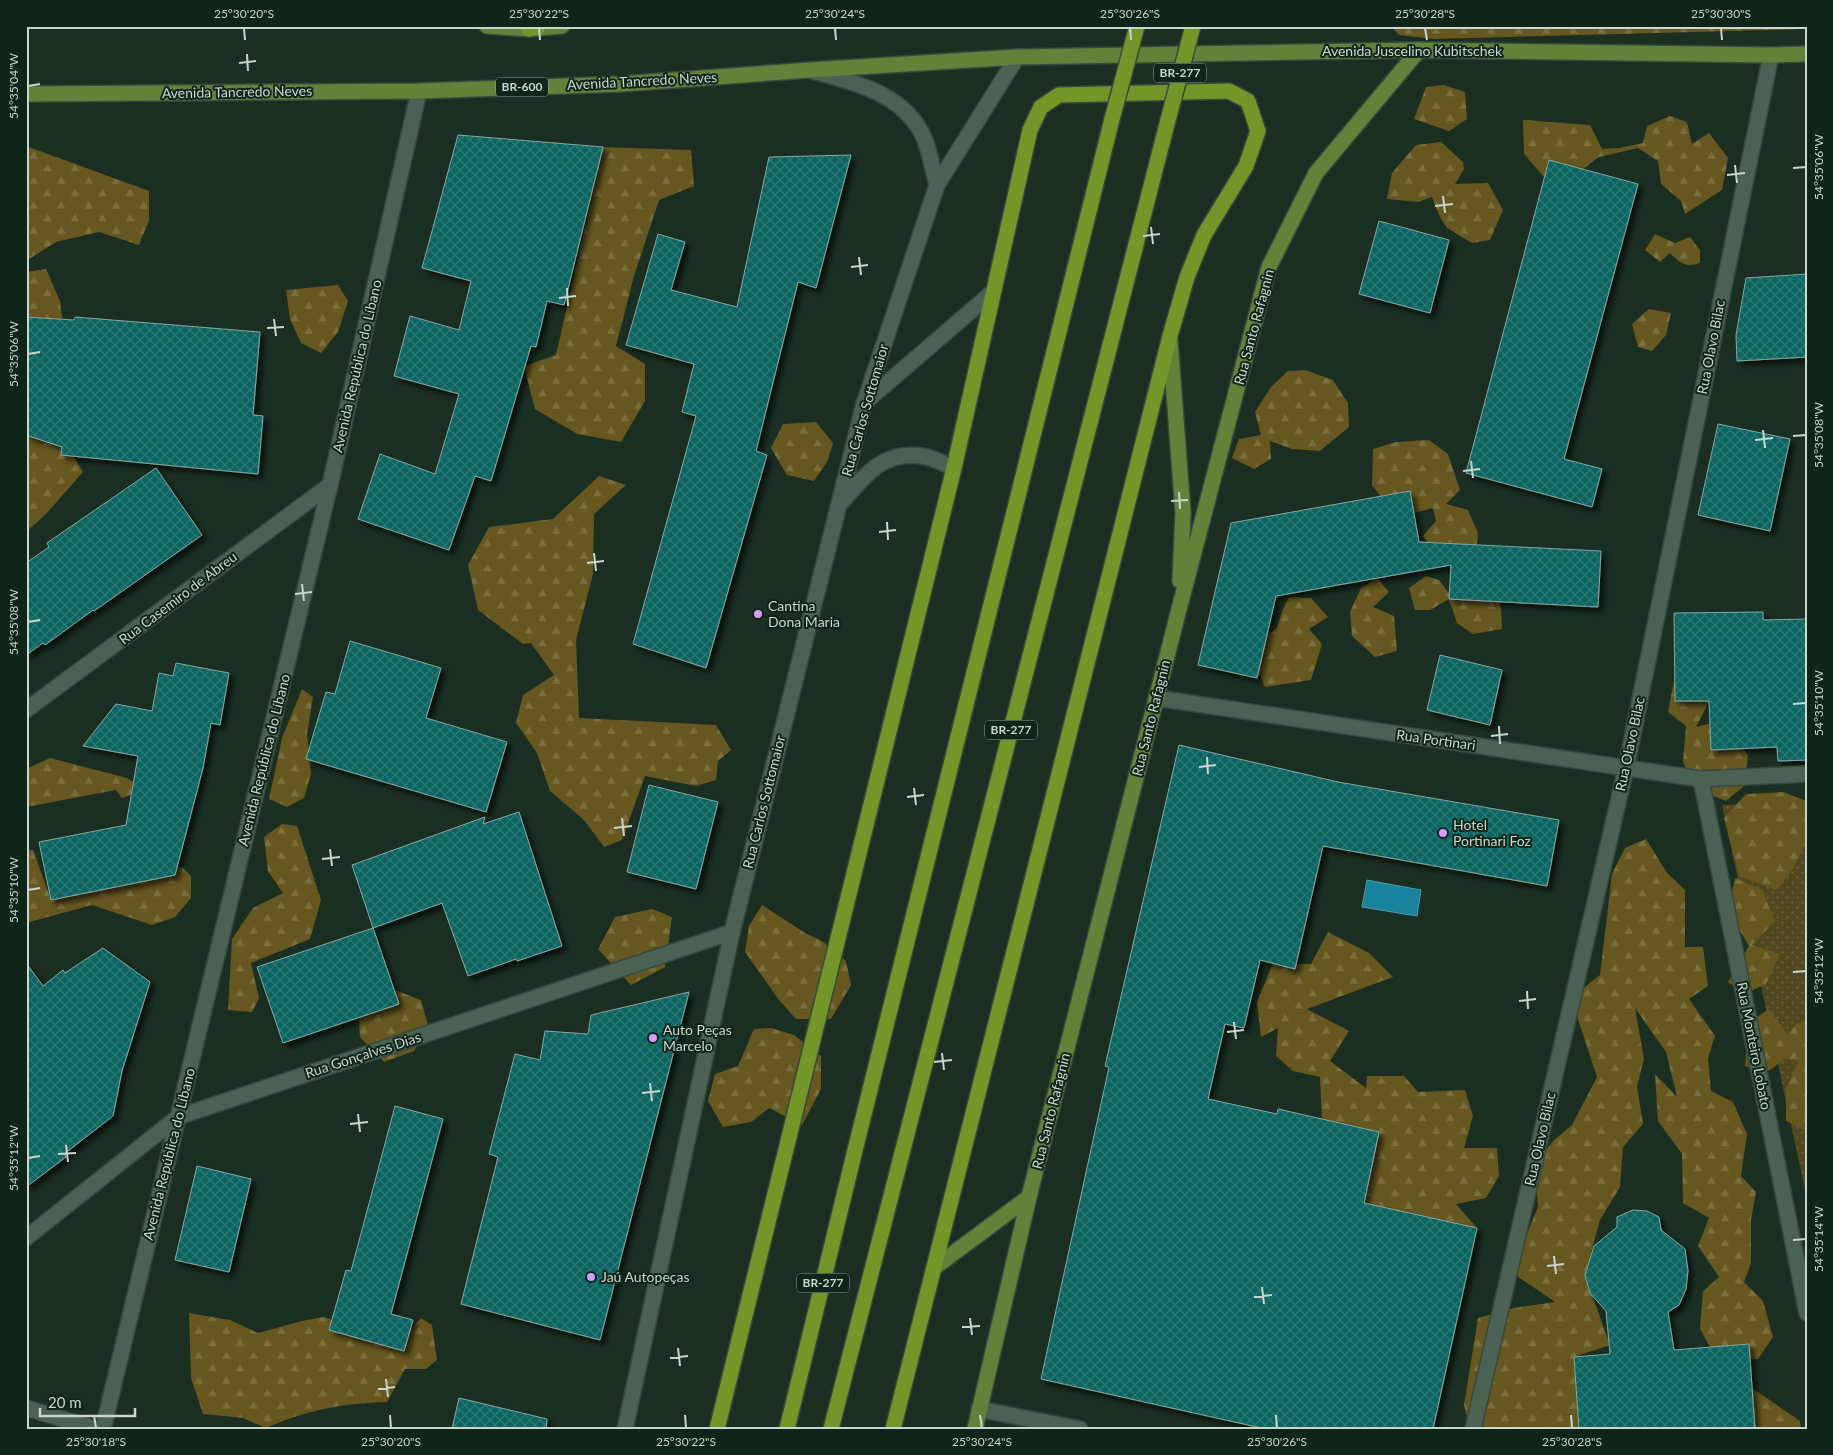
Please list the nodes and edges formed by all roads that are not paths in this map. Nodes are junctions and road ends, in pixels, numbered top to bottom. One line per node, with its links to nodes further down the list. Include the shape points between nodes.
1 (487, 26): 5 (main road)
2 (562, 26): 5 (main road)
3 (1137, 26): 38 (highway, BR-277, bridge)
4 (1193, 26): 39 (highway, BR-277, bridge)
5 (534, 28)
6 (1419, 50): 8 (main road, Avenida Juscelino Kubitschek); 9 (main road, Avenida Juscelino Kubitschek); 20 (main road, Rua Santo Rafagnin, via 1316,173 1269,267)
7 (1807, 54): 8 (main road, Avenida Juscelino Kubitschek)
8 (1771, 55): 23 (street, Rua Olavo Bilac)
9 (1017, 57): 10 (main road, Avenida Tancredo Neves / BR-600); 13 (street, Rua Carlos Sottomaior)
10 (810, 70): 11 (main road, Avenida Tancredo Neves / BR-600, via 621,84); 13 (street, via 864,86 891,100 911,116 925,140)
11 (419, 90): 12 (main road, Avenida Tancredo Neves / BR-600); 18 (street, Avenida República do Líbano)
12 (26, 94)
13 (937, 185): 16 (street, Rua Carlos Sottomaior)
14 (994, 291): 15 (highway, via 1030,130 1041,107 1059,95 1229,91 1248,101 1258,131 1246,166 1204,235 1187,276); 16 (street); 17 (highway)
15 (1170, 336): 20 (main road, via 1183,513); 30 (highway)
16 (864, 404): 19 (street, Rua Carlos Sottomaior)
17 (954, 468): 19 (street, via 922,456 893,456 870,470); 37 (highway)
18 (330, 485): 22 (street, Rua Casemiro de Abreu); 27 (street, Avenida República do Líbano)
19 (837, 508): 26 (street, Rua Carlos Sottomaior)
20 (1178, 613): 21 (main road, Rua Santo Rafagnin)
21 (1156, 698): 23 (street, Rua Portinari); 28 (main road, Rua Santo Rafagnin)
22 (26, 710)
23 (1626, 768): 25 (street, Rua Portinari); 43 (street, Rua Olavo Bilac)
24 (1807, 774): 25 (street, Rua Portinari)
25 (1701, 779): 31 (street, Rua Monteiro Lobato)
26 (732, 932): 27 (street, Rua Gonçalves Dias); 36 (street, Rua Carlos Sottomaior)
27 (178, 1117): 29 (street, Rua Gonçalves Dias); 35 (street, Avenida República do Líbano)
28 (1029, 1197): 30 (main road); 33 (main road, Rua Santo Rafagnin)
29 (26, 1238)
30 (935, 1267): 40 (highway)
31 (1807, 1312)
32 (26, 1408): 34 (street)
33 (979, 1410): 41 (main road, Rua Santo Rafagnin); 42 (street)
34 (96, 1429)
35 (103, 1429)
36 (625, 1429)
37 (717, 1429)
38 (787, 1429)
39 (831, 1429)
40 (893, 1429)
41 (975, 1429)
42 (1080, 1429)
43 (1473, 1429)

